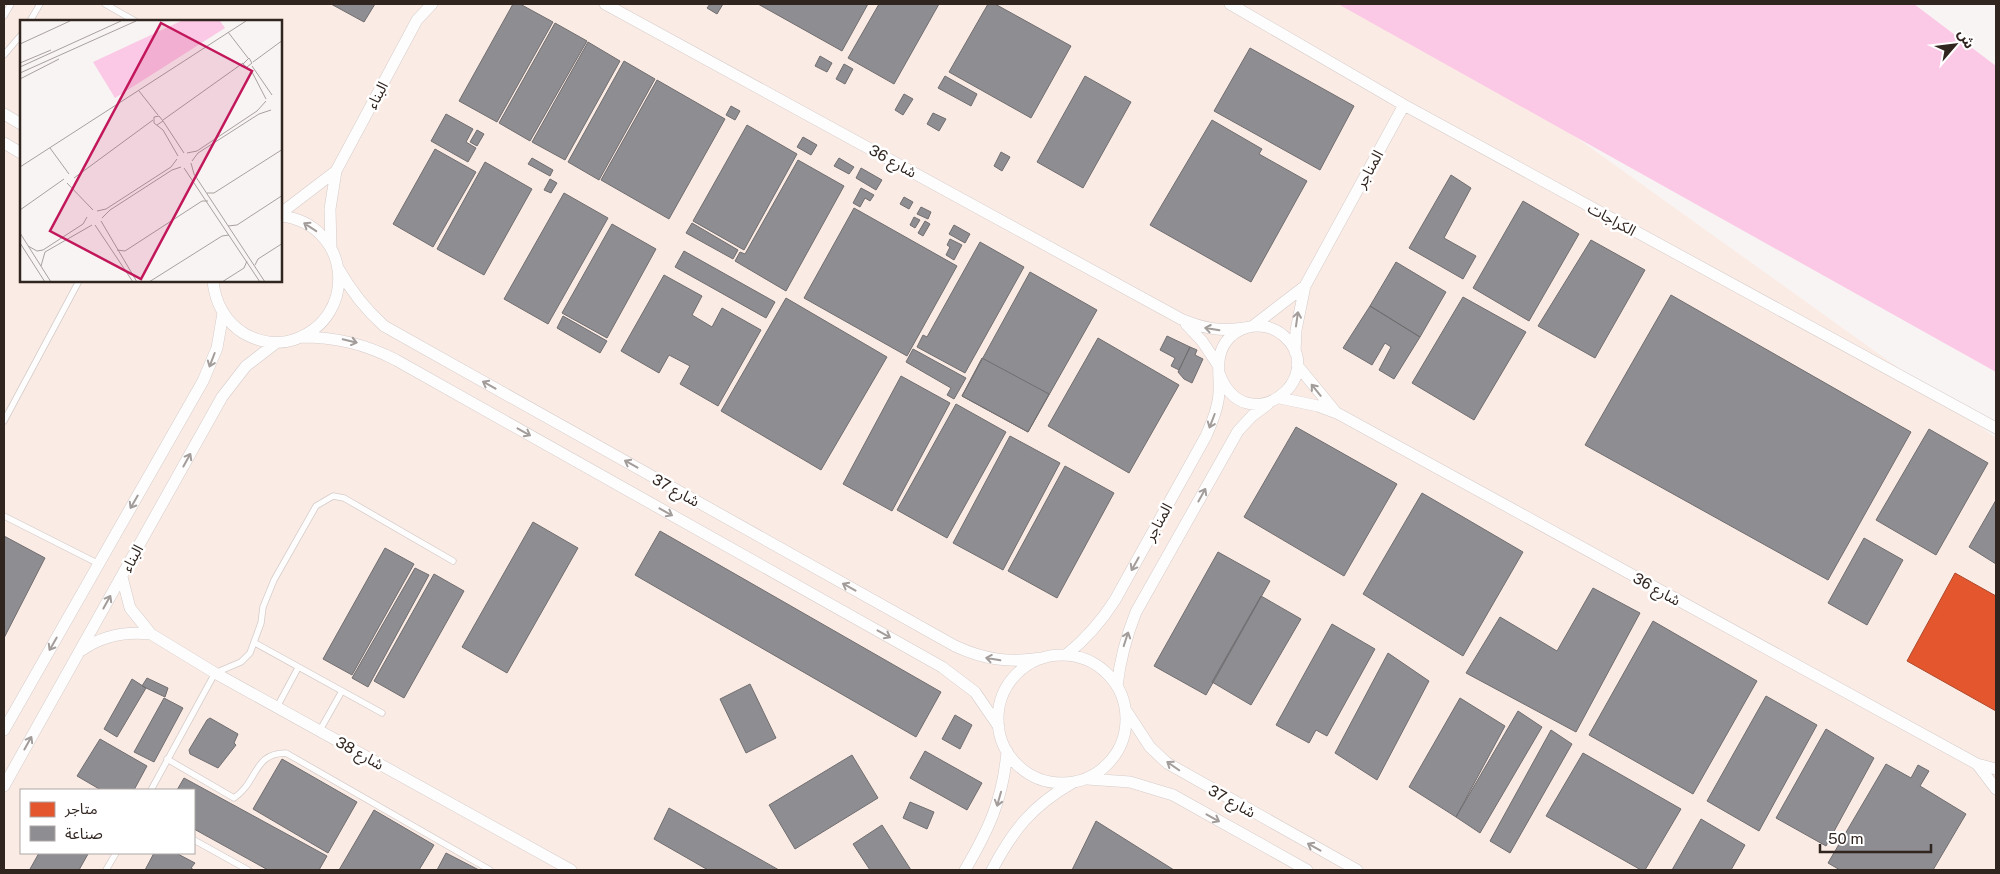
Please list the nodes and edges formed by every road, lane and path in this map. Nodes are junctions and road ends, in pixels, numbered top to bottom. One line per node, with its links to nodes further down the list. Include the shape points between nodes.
1 (11, 4): 8 (lane)
2 (40, 4): 9 (lane)
3 (105, 4): 10 (lane)
4 (421, 4): 11 (street, البناء)
5 (432, 4): 11 (street, البناء)
6 (605, 4): 28 (street, شارع 36)
7 (1230, 4): 14 (street, الكراجات)
8 (4, 16)
9 (31, 20)
10 (133, 20)
11 (417, 20): 19 (street, البناء)
12 (20, 36): 13 (lane)
13 (4, 55)
14 (1404, 105): 26 (street, المناجر); 39 (street, الكراجات)
15 (4, 114): 16 (street)
16 (20, 123)
17 (4, 143): 18 (street)
18 (20, 152)
19 (336, 171): 20 (street, البناء); 22 (street, البناء, via 330,209)
20 (282, 214)
21 (282, 215): 22 (street, one-way to 21, via 308,225)
22 (331, 248): 23 (street)
23 (338, 268): 30 (street, via 338,292 334,304 321,324); 48 (street, شارع 37, one-way to 23, via 997,660 955,646 384,326 365,310)
24 (78, 282): 38 (lane)
25 (213, 282): 27 (street)
26 (1305, 286): 29 (street, المناجر); 32 (street, المناجر, one-way to 26, via 1297,322)
27 (223, 313): 31 (street, via 251,338); 42 (street, البناء, one-way to 42, via 217,348 207,373)
28 (1181, 319): 29 (street, شارع 36, one-way to 28, via 1218,330); 34 (street, شارع 36, via 1202,340)
29 (1248, 327): 32 (street, via 1266,326 1279,331); 34 (street, via 1234,333 1225,342)
30 (301, 337): 31 (street); 56 (street, شارع 37, one-way to 56, via 350,341 374,348 396,360 942,667 975,692)
31 (276, 343): 43 (street, البناء, one-way to 31, via 222,397 246,366)
32 (1295, 352): 33 (street)
33 (1297, 365): 35 (street, via 1295,378); 37 (street, شارع 36, one-way to 33)
34 (1219, 369): 36 (street, via 1224,385 1232,395 1243,402); 47 (street, المناجر, one-way to 47, via 1215,416 1206,436 1115,600 1090,633)
35 (1280, 398): 36 (street); 37 (street, شارع 36)
36 (1268, 404): 51 (street, المناجر, one-way to 36, via 1126,636 1136,612 1238,432)
37 (1336, 413): 61 (street, شارع 36)
38 (4, 421)
39 (1996, 428)
40 (4, 516): 42 (lane)
41 (453, 560): 45 (lane, via 344,498 333,496 316,506 274,580 263,607)
42 (98, 564): 57 (street, البناء, one-way to 57)
43 (122, 577): 44 (street, شارع 38, via 130,608); 46 (street, البناء, one-way to 43)
44 (151, 634): 46 (street, شارع 38, via 113,635); 50 (street, شارع 38)
45 (255, 643): 49 (lane); 50 (lane, via 241,662)
46 (79, 652): 65 (street, البناء, one-way to 46)
47 (1066, 655): 48 (street); 51 (street, via 1100,668)
48 (1042, 658): 56 (street, via 1011,680 1000,702)
49 (298, 668): 52 (lane); 53 (lane)
50 (215, 673): 53 (street, شارع 38); 60 (lane)
51 (1117, 686): 54 (street)
52 (342, 691): 55 (lane); 58 (lane)
53 (277, 706): 58 (street, شارع 38)
54 (1125, 709): 63 (street, via 1124,734 1117,751 1106,766); 77 (street, شارع 37, one-way to 54, via 1167,763 1150,747)
55 (382, 713)
56 (998, 727): 59 (street)
57 (4, 730)
58 (320, 730): 73 (street, شارع 38)
59 (1007, 751): 64 (street, via 1035,777 1047,782); 74 (street, one-way to 74, via 1001,794 994,814)
60 (167, 759): 66 (lane); 72 (lane, via 234,798 246,790 264,758 286,753)
61 (1977, 764): 62 (street, شارع 36); 67 (street, شارع 36)
62 (1996, 769)
63 (1085, 779): 64 (street); 76 (street, شارع 37, one-way to 76, via 1130,782 1173,795)
64 (1073, 782): 75 (street, via 1032,811 1015,830)
65 (4, 786)
66 (151, 789)
67 (1996, 789)
68 (195, 841): 71 (lane)
69 (115, 854): 70 (lane)
70 (106, 870)
71 (248, 870)
72 (490, 870)
73 (571, 870)
74 (965, 870)
75 (992, 870)
76 (1307, 870)
77 (1357, 870)

